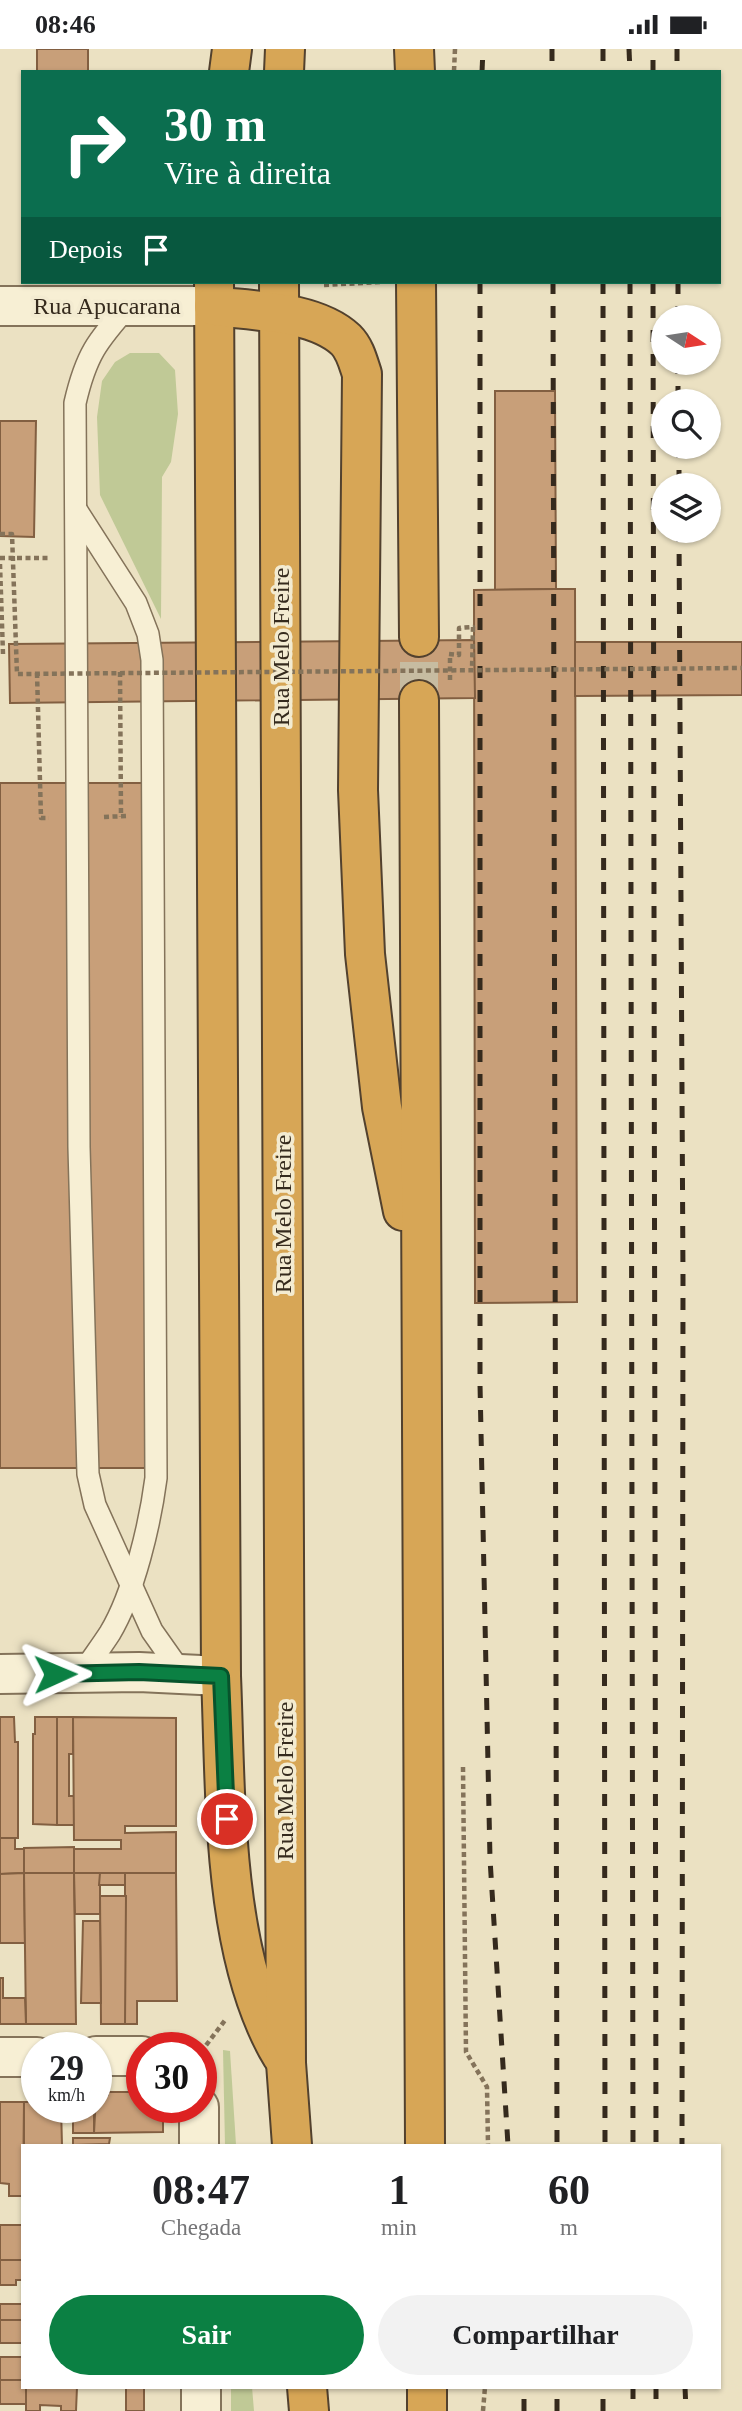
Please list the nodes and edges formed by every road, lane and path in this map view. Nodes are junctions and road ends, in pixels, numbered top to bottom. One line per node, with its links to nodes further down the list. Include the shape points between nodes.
1 (232, 49): 5 (highway)
2 (285, 49): 6 (highway)
3 (414, 49): 7 (highway)
4 (454, 49): 8 (path)
5 (229, 70)
6 (284, 70)
7 (415, 70)
8 (454, 70)
9 (416, 284): 19 (highway)
10 (214, 294): 11 (highway); 12 (street, Rua Apucarana); 34 (highway)
11 (279, 298): 29 (highway, via 345,339 362,375 358,790 365,954 382,1107); 37 (highway, Rua Melo Freire)
12 (129, 305): 13 (street, Rua Apucarana); 14 (lane, via 100,337 83,370 75,403)
13 (0, 306)
14 (77, 511): 16 (lane); 30 (lane, via 136,603 152,660 156,1478 151,1517)
15 (0, 534): 25 (path, bridge, via 12,534 17,674)
16 (77, 557): 17 (path); 30 (lane, via 79,1134 88,1473 95,1505)
17 (0, 558)
18 (0, 564): 20 (path)
19 (419, 637)
20 (0, 654)
21 (459, 655): 23 (path, via 459,628 473,627)
22 (742, 668): 23 (path, bridge)
23 (472, 670): 24 (path, bridge)
24 (120, 672): 25 (path, bridge); 27 (path)
25 (37, 673): 28 (path)
26 (419, 700): 29 (highway)
27 (121, 817)
28 (41, 818)
29 (419, 1294): 41 (highway)
30 (131, 1584): 32 (lane, via 111,1631); 33 (lane, via 152,1631)
31 (0, 1674): 32 (street)
32 (82, 1674): 33 (street)
33 (183, 1675): 34 (street)
34 (221, 1676): 37 (highway, via 235,1905 251,1988 268,2033)
35 (0, 2057): 36 (street)
36 (21, 2057)
37 (286, 2063): 40 (highway, Rua Melo Freire)
38 (199, 2123): 39 (street)
39 (199, 2144)
40 (292, 2144)
41 (425, 2144)
42 (201, 2389): 46 (street)
43 (307, 2389): 47 (highway)
44 (427, 2389): 48 (highway)
45 (485, 2389): 49 (path)
46 (201, 2411)
47 (309, 2411)
48 (427, 2411)
49 (484, 2411)

